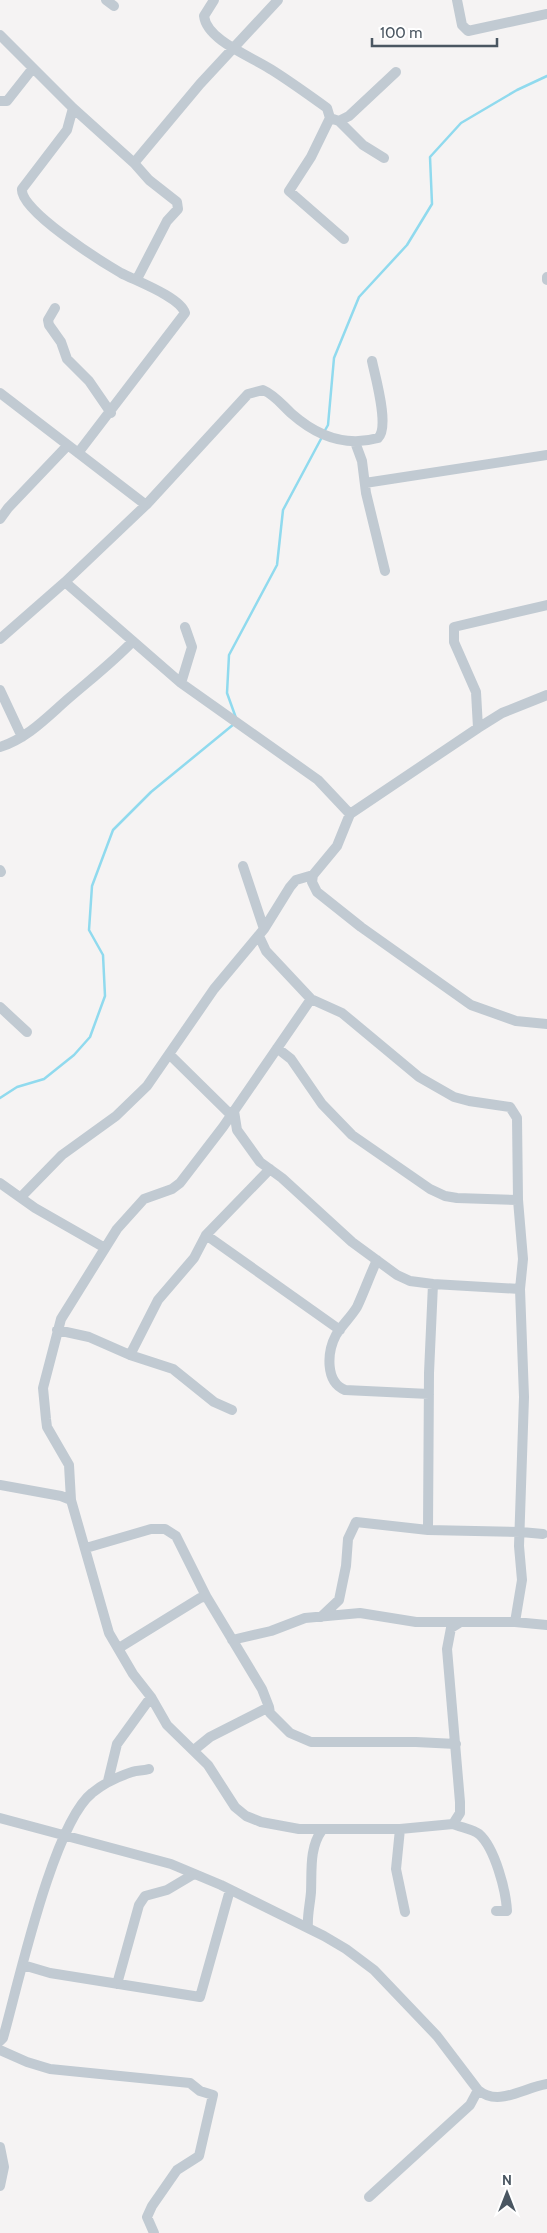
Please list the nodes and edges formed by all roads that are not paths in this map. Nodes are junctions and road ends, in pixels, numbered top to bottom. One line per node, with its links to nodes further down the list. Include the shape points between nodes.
1 (214, 0): 6 (street, via 204,22)
2 (278, 0): 6 (street)
3 (457, 0): 4 (street, via 462,24 468,31)
4 (547, 14)
5 (0, 35): 7 (street)
6 (233, 48): 11 (street, via 271,68 327,108); 13 (street)
7 (33, 68): 9 (street, via 7,100); 10 (street)
8 (396, 72): 11 (street, via 349,116)
9 (1, 102)
10 (73, 108): 13 (street); 15 (street, via 67,130 21,192 45,222 123,274)
11 (334, 120): 12 (street, via 362,145); 14 (street, via 289,191)
12 (384, 158)
13 (134, 163): 15 (street, via 149,180 177,202 178,209 167,221)
14 (344, 239)
15 (137, 279): 19 (street, via 180,306 185,313)
16 (55, 308): 19 (street, via 48,320 49,326 61,342 67,359 88,381)
17 (372, 361): 20 (street, via 383,428 378,438)
18 (0, 393): 21 (street)
19 (110, 413): 22 (street)
20 (360, 442): 24 (street); 25 (street, via 344,442 330,436 300,420 269,393 256,390 248,394)
21 (68, 445): 22 (street); 26 (street)
22 (78, 453): 25 (street)
23 (547, 455): 24 (street)
24 (365, 483): 27 (street)
25 (146, 505): 28 (street)
26 (0, 519)
27 (385, 571)
28 (65, 582): 31 (street); 32 (street)
29 (547, 605): 36 (street, via 454,628 454,642 476,692)
30 (185, 627): 33 (street, via 192,647)
31 (0, 639)
32 (133, 641): 33 (street); 37 (street, via 110,664)
33 (181, 683): 39 (street, via 318,780)
34 (0, 690): 37 (street)
35 (547, 695): 36 (street, via 502,713)
36 (478, 728): 39 (street)
37 (22, 736): 38 (street)
38 (0, 747)
39 (350, 814): 41 (street, via 337,846)
40 (244, 866): 42 (street)
41 (313, 875): 42 (street, via 296,880); 45 (street, via 313,887 317,892 471,1005 516,1021)
42 (261, 932): 43 (street, via 266,951); 48 (street, via 214,989)
43 (312, 998): 47 (street); 55 (street, via 342,1013 419,1077 438,1088 469,1101 510,1107 515,1111)
44 (0, 1007): 46 (street)
45 (547, 1024)
46 (27, 1032)
47 (277, 1048): 49 (street); 55 (street, via 352,1135 430,1189 457,1198)
48 (170, 1055): 49 (street); 54 (street, via 147,1086 116,1116 62,1155)
49 (232, 1113): 50 (street); 51 (street)
50 (222, 1127): 51 (street); 57 (street, via 180,1183 138,1204)
51 (237, 1130): 52 (street, via 260,1162)
52 (270, 1169): 56 (street); 58 (street)
53 (0, 1183): 54 (street)
54 (21, 1197): 57 (street)
55 (518, 1200): 60 (street, via 523,1259)
56 (206, 1236): 62 (street); 63 (street, via 190,1263 158,1300)
57 (105, 1248): 61 (street)
58 (376, 1260): 59 (street, via 410,1280); 62 (street, via 357,1305)
59 (433, 1284): 60 (street); 64 (street)
60 (520, 1289): 69 (street, via 524,1397)
61 (57, 1330): 63 (street, via 89,1337); 67 (street, via 43,1388 47,1427 69,1465)
62 (340, 1330): 64 (street, via 330,1354 333,1381 338,1387)
63 (130, 1355): 65 (street, via 173,1369 207,1397)
64 (429, 1394): 68 (street)
65 (232, 1410)
66 (0, 1485): 67 (street)
67 (71, 1500): 71 (street)
68 (428, 1530): 69 (street); 73 (street, via 356,1522 348,1539 339,1600)
69 (521, 1532): 70 (street); 74 (street, via 522,1580)
70 (543, 1534)
71 (86, 1548): 72 (street, via 166,1529 176,1536); 78 (street, via 109,1633)
72 (206, 1596): 77 (street); 78 (street)
73 (321, 1617): 75 (street, via 360,1613); 77 (street, via 305,1618 271,1631)
74 (515, 1622): 75 (street); 76 (street)
75 (455, 1625): 81 (street, via 447,1649)
76 (547, 1625)
77 (232, 1640): 80 (street, via 262,1689)
78 (118, 1648): 79 (street, via 132,1674)
79 (151, 1697): 82 (street, via 167,1725); 84 (street, via 117,1744)
80 (268, 1707): 81 (street, via 290,1733 311,1742); 82 (street, via 210,1737)
81 (456, 1744): 86 (street, via 460,1813)
82 (194, 1750): 87 (street, via 208,1765 235,1807 246,1816 292,1828)
83 (149, 1769): 84 (street)
84 (108, 1781): 89 (street, via 82,1802)
85 (0, 1818): 89 (street)
86 (454, 1824): 88 (street); 94 (street, via 478,1833 493,1858 506,1896 507,1911)
87 (317, 1829): 88 (street); 92 (street)
88 (400, 1829): 93 (street, via 396,1869)
89 (64, 1837): 90 (street, via 171,1864); 97 (street, via 44,1891)
90 (194, 1874): 91 (street); 98 (street, via 167,1890 144,1896)
91 (230, 1890): 95 (street); 98 (street, via 200,1996)
92 (307, 1910): 95 (street); 96 (street)
93 (405, 1912)
94 (496, 1912)
95 (294, 1922): 96 (street)
96 (308, 1928): 102 (street, via 346,1948 374,1970 437,2036)
97 (23, 1965): 98 (street); 99 (street)
98 (117, 1984)
99 (0, 2041)
100 (0, 2050): 106 (street, via 50,2069 190,2083 213,2095 199,2156 177,2170 147,2217)
101 (547, 2084): 102 (street, via 502,2098 486,2097)
102 (478, 2090): 105 (street, via 470,2105)
103 (0, 2147): 104 (street, via 4,2173)
104 (0, 2186)
105 (369, 2197)
106 (154, 2233)

